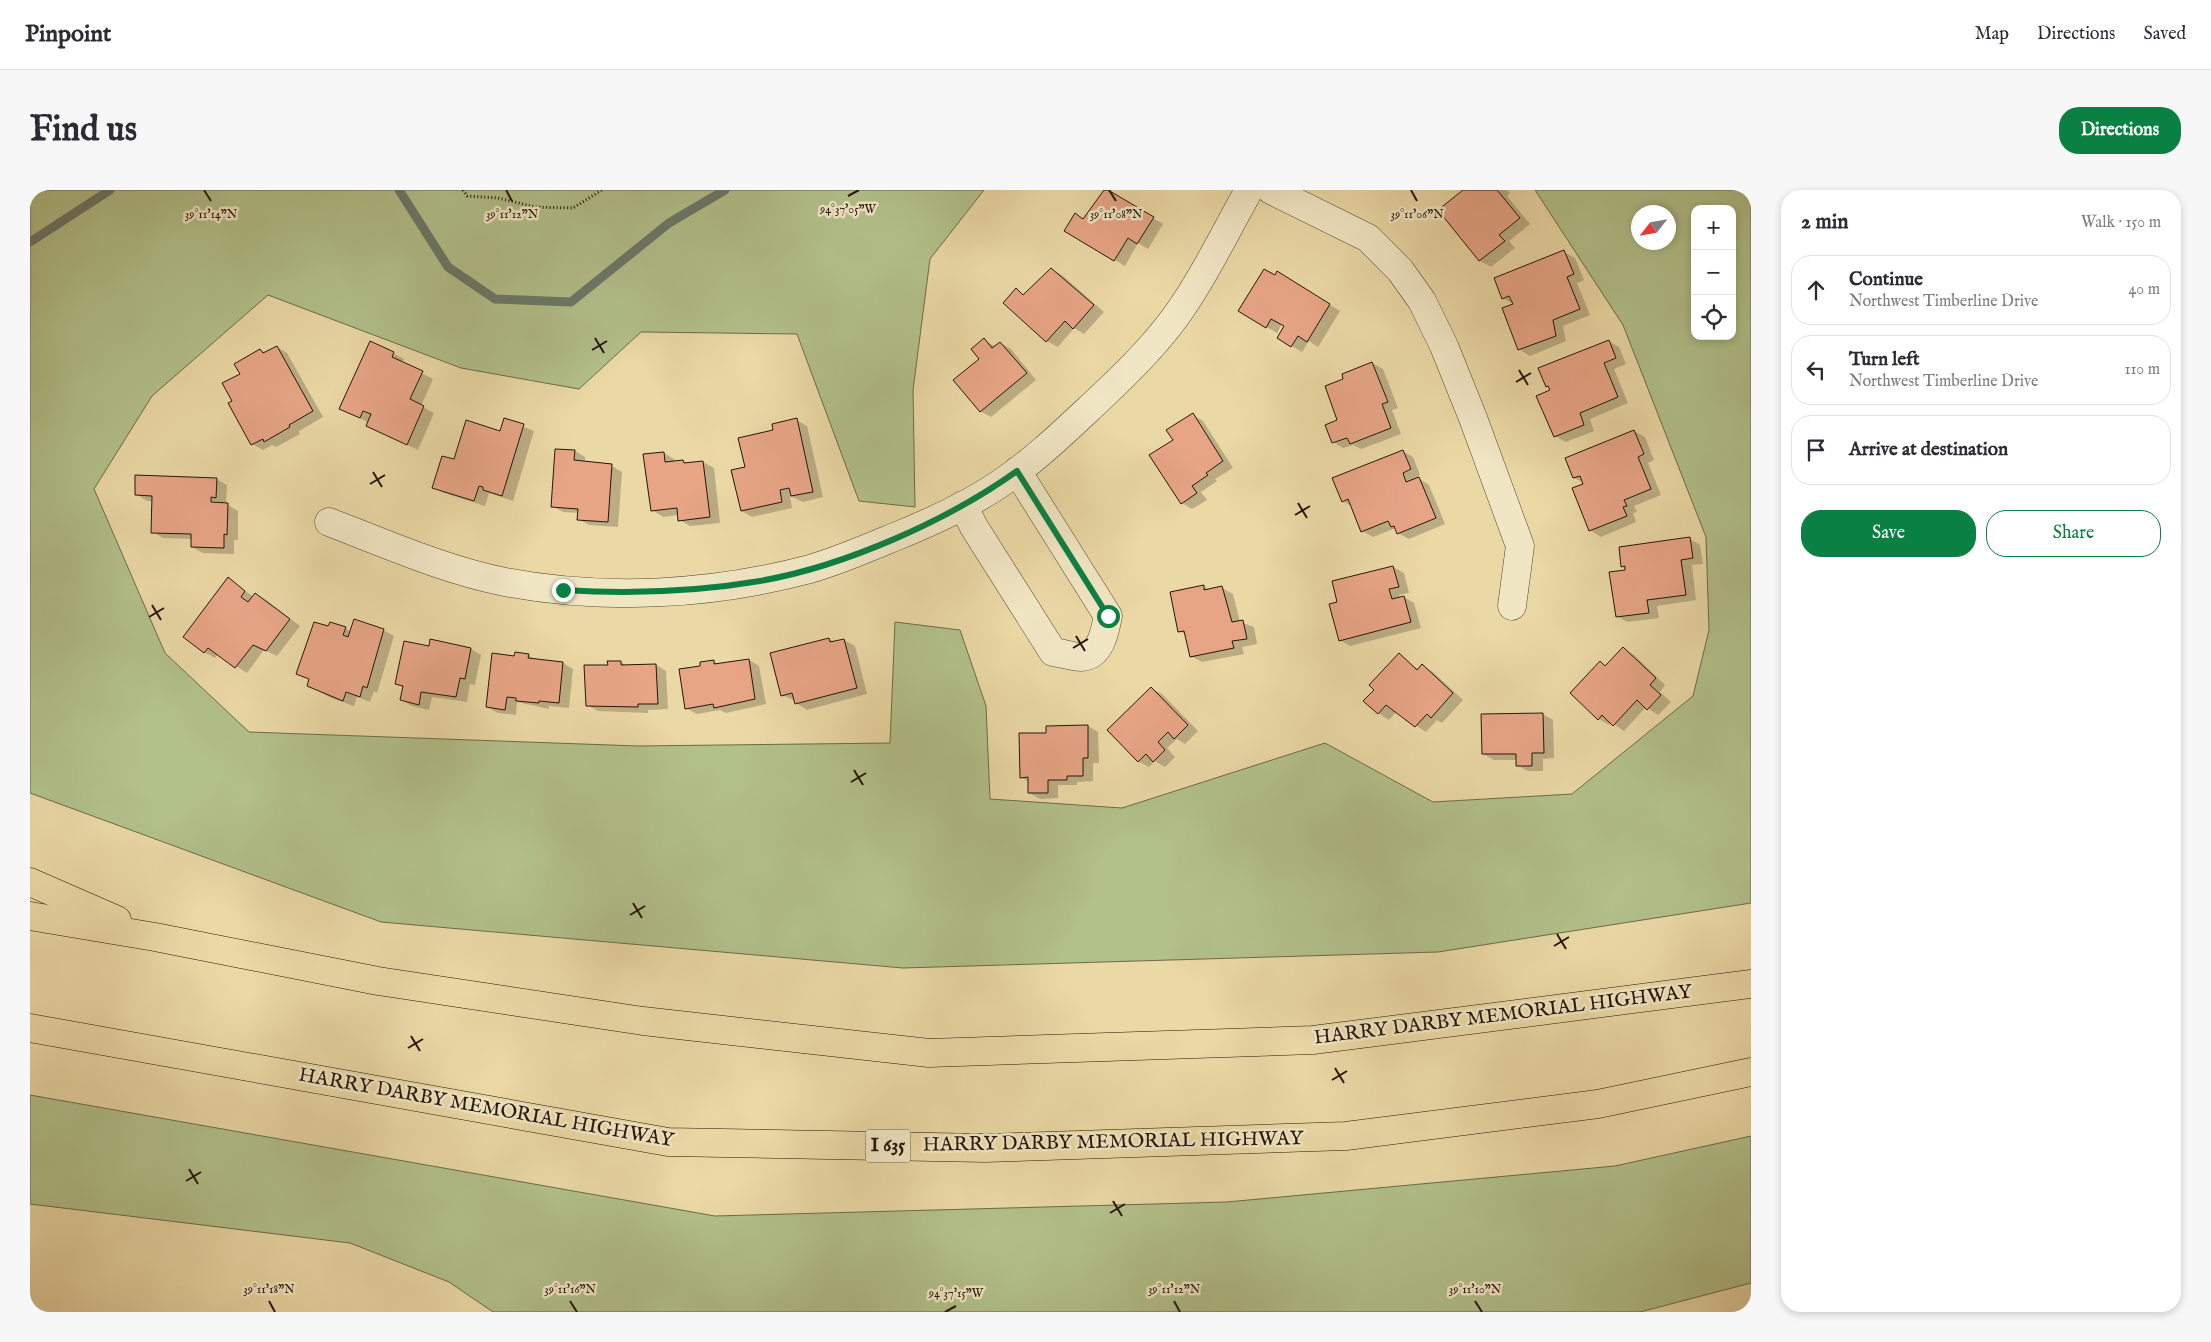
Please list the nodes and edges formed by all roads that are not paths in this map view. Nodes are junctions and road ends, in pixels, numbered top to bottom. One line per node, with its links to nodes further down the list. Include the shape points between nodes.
1 (1248, 190): 3 (street, via 1187,301 1154,342 1061,435)
2 (1271, 190): 6 (street, via 1368,238 1400,270 1422,301 1473,418 1520,546)
3 (1017, 471): 4 (street); 4 (street, via 1108,616 1105,635 1094,652 1082,657 1053,652)
4 (963, 506): 5 (street, via 915,529 813,568 761,581 654,592 563,590 505,582 451,568)
5 (329, 522)
6 (1512, 606)
7 (30, 882): 9 (highway)
8 (30, 916): 9 (highway)
9 (155, 937): 10 (highway, HARRY DARBY MEMORIAL HIGHWAY, via 456,993 643,1021 929,1053 1313,1040)
10 (1751, 984)
11 (30, 1028): 12 (highway, HARRY DARBY MEMORIAL HIGHWAY / I 635, via 668,1142 985,1148 1346,1136 1598,1104)
12 (1751, 1072)

